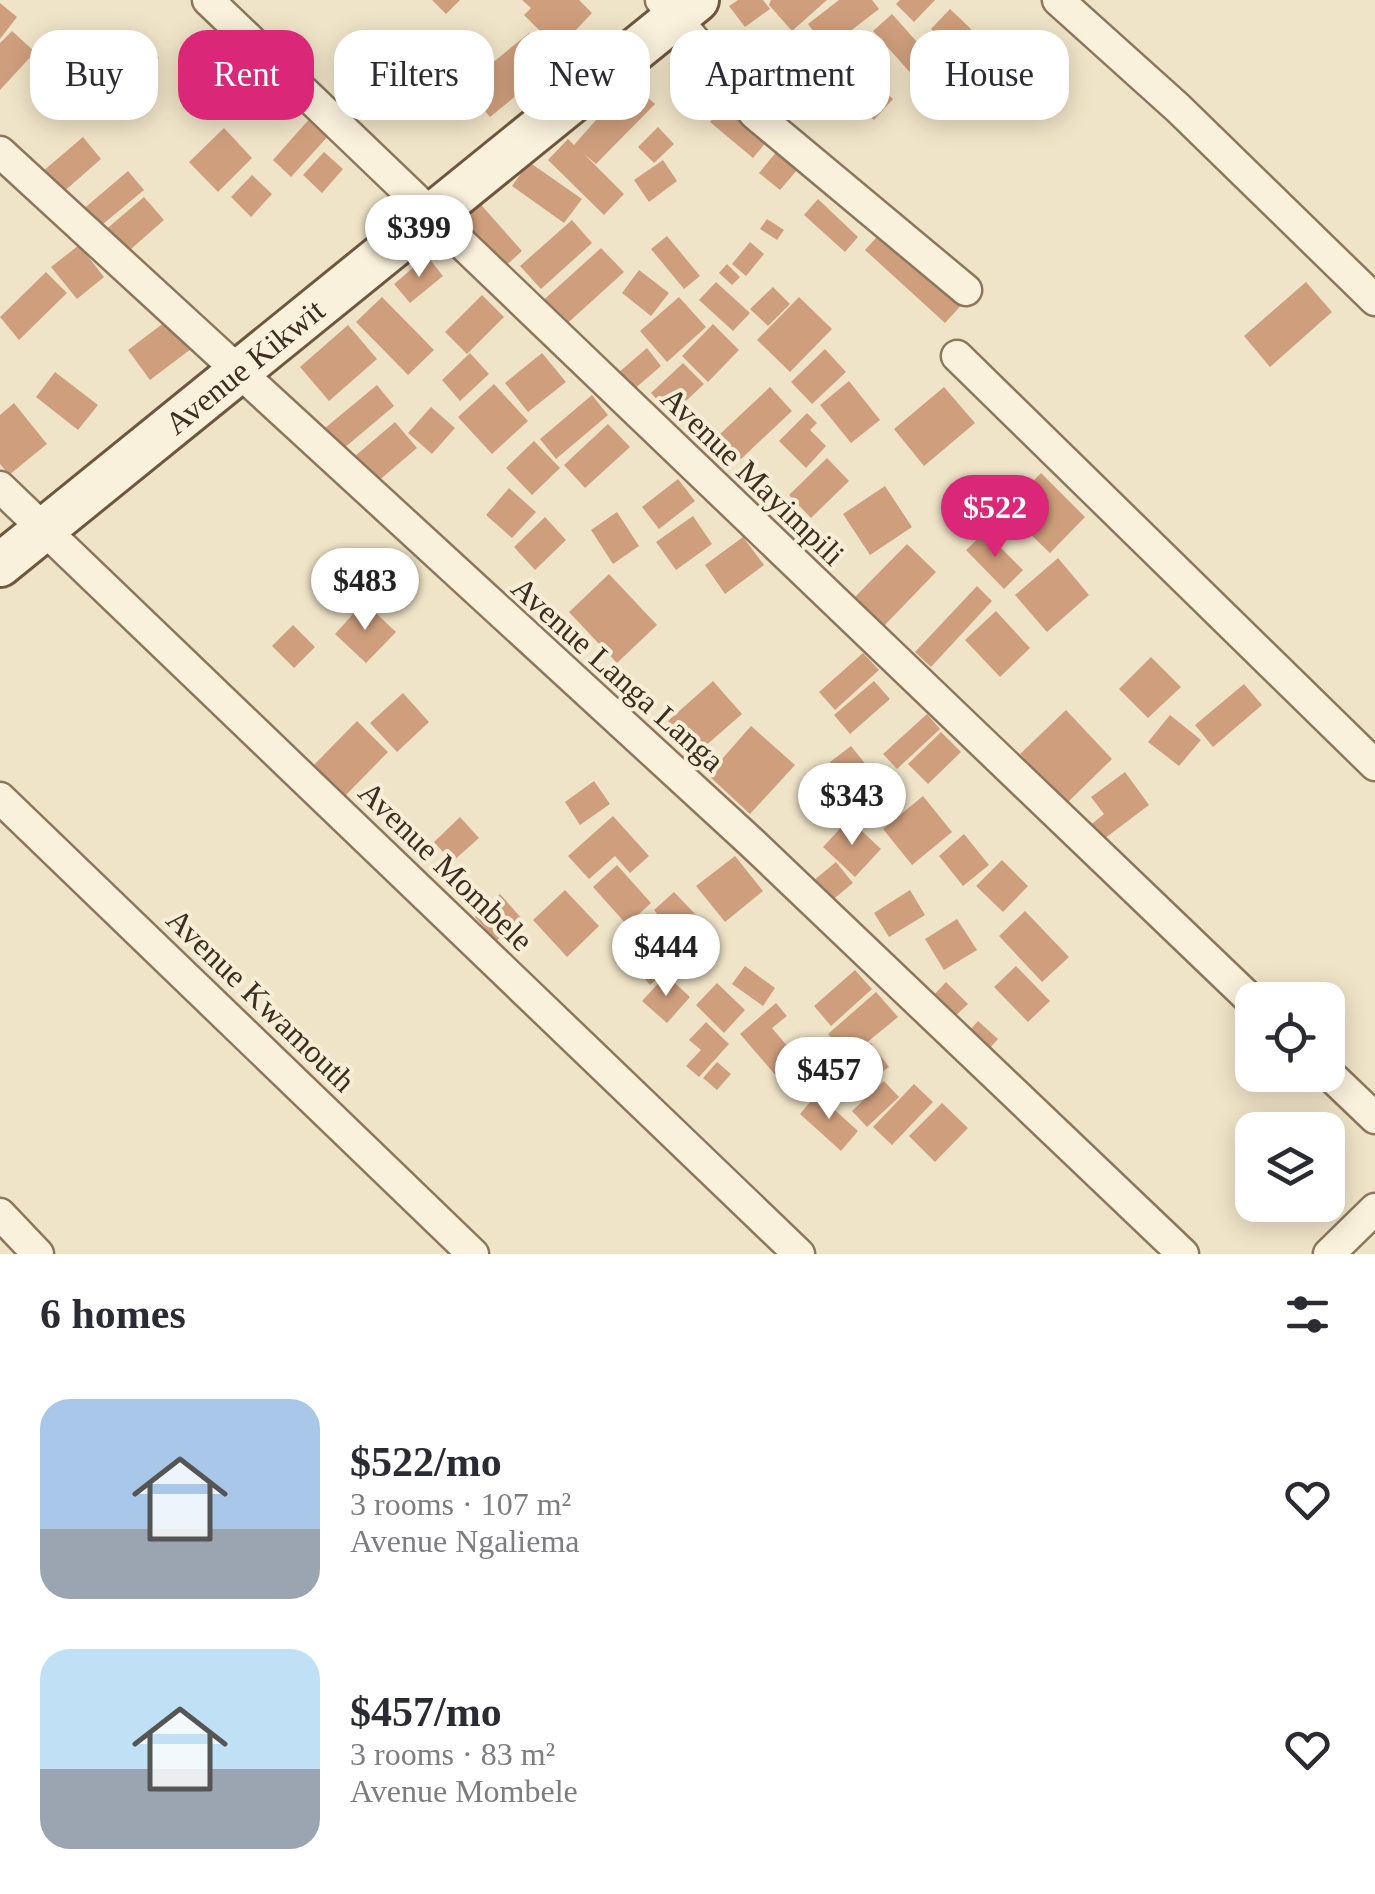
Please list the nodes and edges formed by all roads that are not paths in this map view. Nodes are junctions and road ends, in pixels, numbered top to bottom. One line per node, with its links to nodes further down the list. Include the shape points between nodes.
1 (208, 0): 5 (street, Avenue Mayimpili)
2 (1058, 0): 7 (street)
3 (678, 5): 5 (main road, Avenue Kikwit); 6 (street, via 756,114)
4 (0, 152): 9 (street, Avenue Langa Langa)
5 (431, 219): 9 (main road, Avenue Kikwit); 15 (street, Avenue Mayimpili)
6 (966, 290)
7 (1375, 300)
8 (957, 356): 13 (street)
9 (236, 371): 11 (main road, Avenue Kikwit); 23 (street, Avenue Langa Langa, via 751,842)
10 (0, 487): 11 (street, Avenue Mombele)
11 (46, 529): 12 (main road, Avenue Kikwit); 22 (street, Avenue Mombele)
12 (0, 566)
13 (1375, 765)
14 (0, 798): 21 (street, Avenue Kwamouth)
15 (1235, 985)
16 (1345, 1089): 17 (street)
17 (1375, 1118)
18 (1375, 1209): 24 (street)
19 (0, 1214): 20 (street)
20 (38, 1254)
21 (473, 1254)
22 (798, 1254)
23 (1183, 1254)
24 (1329, 1254)

